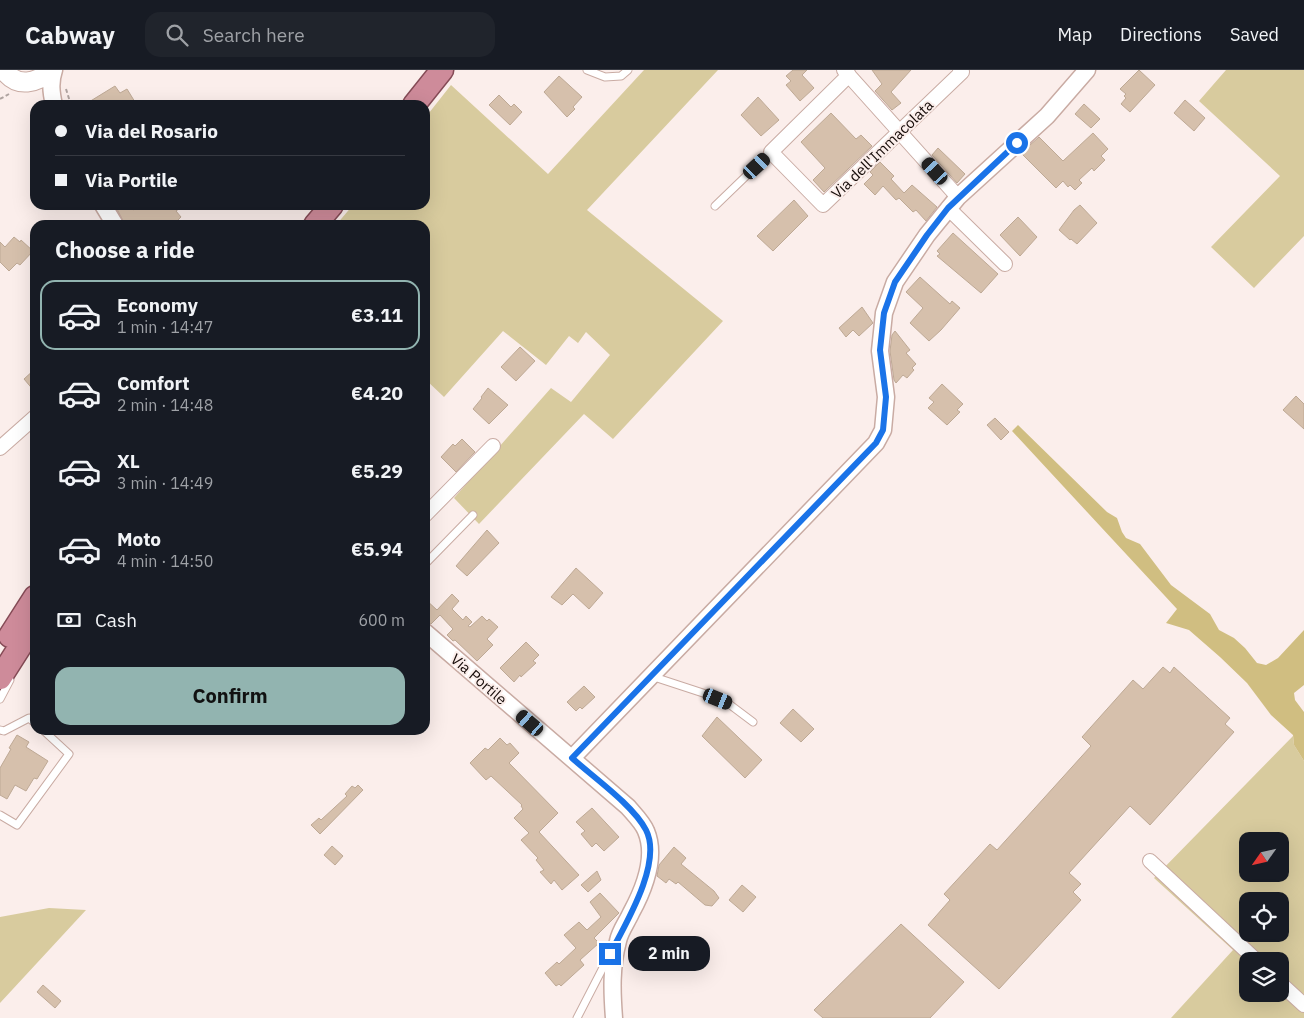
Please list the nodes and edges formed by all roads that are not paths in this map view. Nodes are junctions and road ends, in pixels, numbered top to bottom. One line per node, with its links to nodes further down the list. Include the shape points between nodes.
1 (53, 70): 8 (main road, via 41,78); 11 (street)
2 (442, 70): 12 (highway)
3 (587, 70): 4 (lane, via 605,77 621,76)
4 (628, 70)
5 (960, 70): 13 (street, Via dell'Immacolata, via 962,72)
6 (1087, 70): 15 (street, via 1047,116)
7 (847, 73): 13 (street); 14 (street)
8 (16, 78): 9 (main road); 10 (street)
9 (0, 90)
10 (48, 100)
11 (52, 100)
12 (418, 100)
13 (900, 132): 14 (street, Via dell'Immacolata, via 824,205); 15 (street)
14 (771, 152): 16 (lane)
15 (953, 202): 19 (street); 33 (street, via 895,282 884,313 880,350 886,397 883,430 876,443)
16 (714, 206)
17 (328, 210): 18 (highway)
18 (319, 220)
19 (1005, 264)
20 (30, 421): 22 (street)
21 (493, 446): 23 (street)
22 (0, 448)
23 (430, 510)
24 (473, 515): 25 (lane)
25 (430, 559)
26 (30, 603): 30 (lane)
27 (30, 605): 31 (highway)
28 (30, 633): 32 (highway)
29 (430, 636): 39 (street, Via Portile)
30 (0, 639)
31 (0, 652)
32 (6, 676): 34 (lane)
33 (651, 676): 36 (lane, via 729,704); 39 (street)
34 (0, 699)
35 (30, 719): 37 (lane)
36 (753, 722)
37 (0, 730)
38 (47, 735): 40 (lane, via 68,754 17,825)
39 (572, 758): 42 (street, Via Portile, via 628,807 646,830 649,841 649,861 640,893)
40 (0, 815)
41 (1150, 861): 43 (street)
42 (618, 939): 46 (lane, Via Portile); 47 (street, Via Portile, via 612,984)
43 (1247, 952)
44 (1289, 991): 45 (street)
45 (1304, 1005)
46 (577, 1018)
47 (614, 1018)

